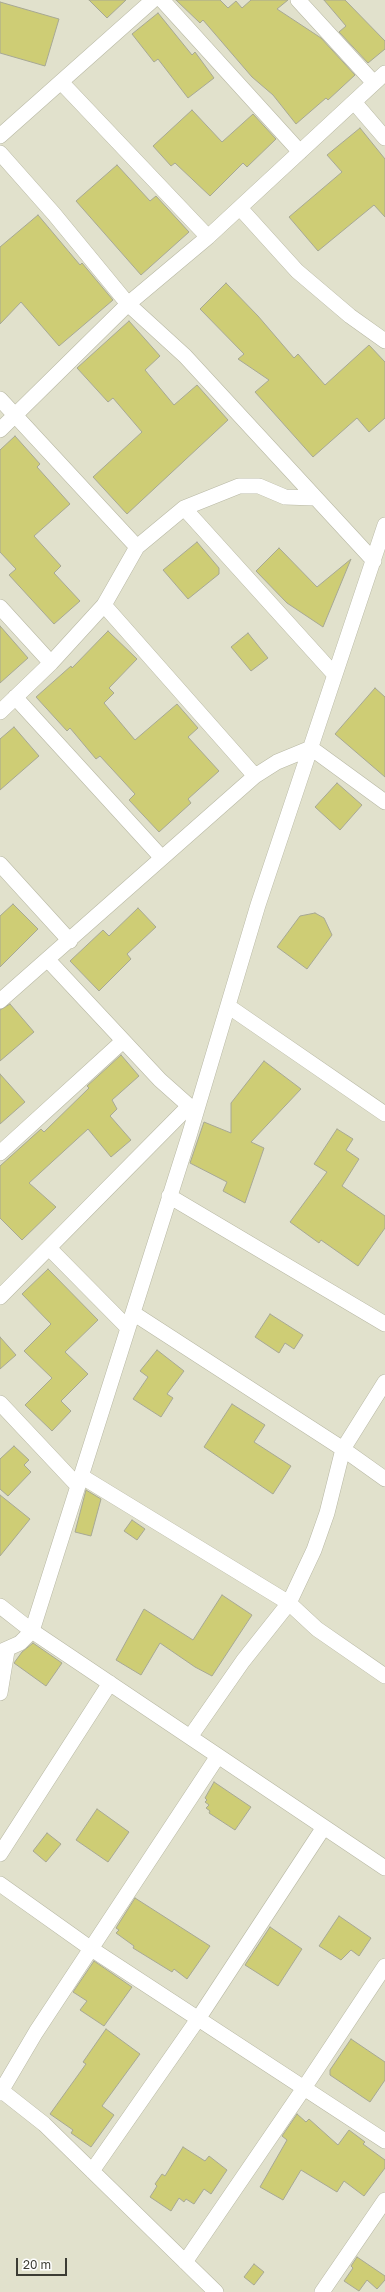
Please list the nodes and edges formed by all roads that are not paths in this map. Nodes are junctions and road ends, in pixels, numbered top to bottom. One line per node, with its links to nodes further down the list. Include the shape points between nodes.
1 (153, 0): 5 (street)
2 (162, 0): 10 (street)
3 (298, 0): 6 (street)
4 (385, 73): 6 (street)
5 (60, 82): 8 (street); 13 (street)
6 (374, 83): 7 (street)
7 (354, 102): 9 (street); 10 (street)
8 (0, 136)
9 (385, 138)
10 (300, 152): 12 (street)
11 (1, 155): 14 (street, via 54,214)
12 (240, 208): 13 (street); 15 (street, via 297,270 350,316)
13 (208, 238): 14 (street)
14 (128, 304): 17 (street); 19 (street, via 186,356)
15 (385, 341)
16 (0, 399): 17 (street)
17 (15, 416): 18 (street); 22 (street)
18 (0, 430)
19 (314, 498): 20 (street, via 285,497 259,486 239,486); 23 (street)
20 (184, 508): 22 (street); 27 (street)
21 (385, 525): 23 (street)
22 (137, 547): 24 (street)
23 (374, 562): 27 (street)
24 (104, 605): 26 (street); 31 (street)
25 (0, 607): 26 (street)
26 (51, 662): 28 (street)
27 (334, 674): 30 (street)
28 (16, 697): 29 (street); 33 (street)
29 (0, 712)
30 (311, 748): 31 (street, via 277,762); 32 (street); 38 (street, via 258,905)
31 (255, 776): 33 (street)
32 (385, 802)
33 (162, 858): 35 (street)
34 (0, 864): 35 (street)
35 (70, 941): 36 (street)
36 (48, 960): 37 (street); 39 (street)
37 (0, 1001)
38 (228, 1006): 40 (street); 41 (street)
39 (123, 1041): 40 (street); 42 (street)
40 (192, 1109): 43 (street); 44 (street)
41 (385, 1114)
42 (0, 1152)
43 (170, 1196): 46 (street); 47 (street)
44 (49, 1248): 45 (street); 48 (street)
45 (0, 1297)
46 (133, 1313): 48 (street); 51 (street)
47 (385, 1324)
48 (128, 1328): 53 (street)
49 (385, 1382): 51 (street)
50 (0, 1403): 53 (street)
51 (343, 1449): 52 (street); 54 (street, via 327,1513 314,1550)
52 (385, 1479)
53 (80, 1481): 54 (street); 56 (street)
54 (289, 1603): 58 (street, via 317,1629); 61 (street, via 243,1661)
55 (0, 1606): 56 (street)
56 (32, 1631): 57 (street, via 20,1643); 59 (street)
57 (3, 1651): 60 (street)
58 (385, 1676)
59 (110, 1682): 61 (street); 64 (street)
60 (0, 1693)
61 (190, 1737): 62 (street)
62 (218, 1756): 63 (street); 67 (street)
63 (324, 1827): 65 (street); 69 (street)
64 (0, 1854)
65 (385, 1868)
66 (0, 1884): 67 (street)
67 (90, 1948): 69 (street); 71 (street)
68 (385, 1966): 70 (street)
69 (198, 2019): 70 (street); 73 (street)
70 (304, 2088): 72 (street); 75 (street)
71 (1, 2092): 73 (street, via 44,2124)
72 (385, 2141)
73 (92, 2171): 75 (street)
74 (385, 2200): 77 (street)
75 (185, 2262): 76 (street)
76 (216, 2292)
77 (322, 2292)

